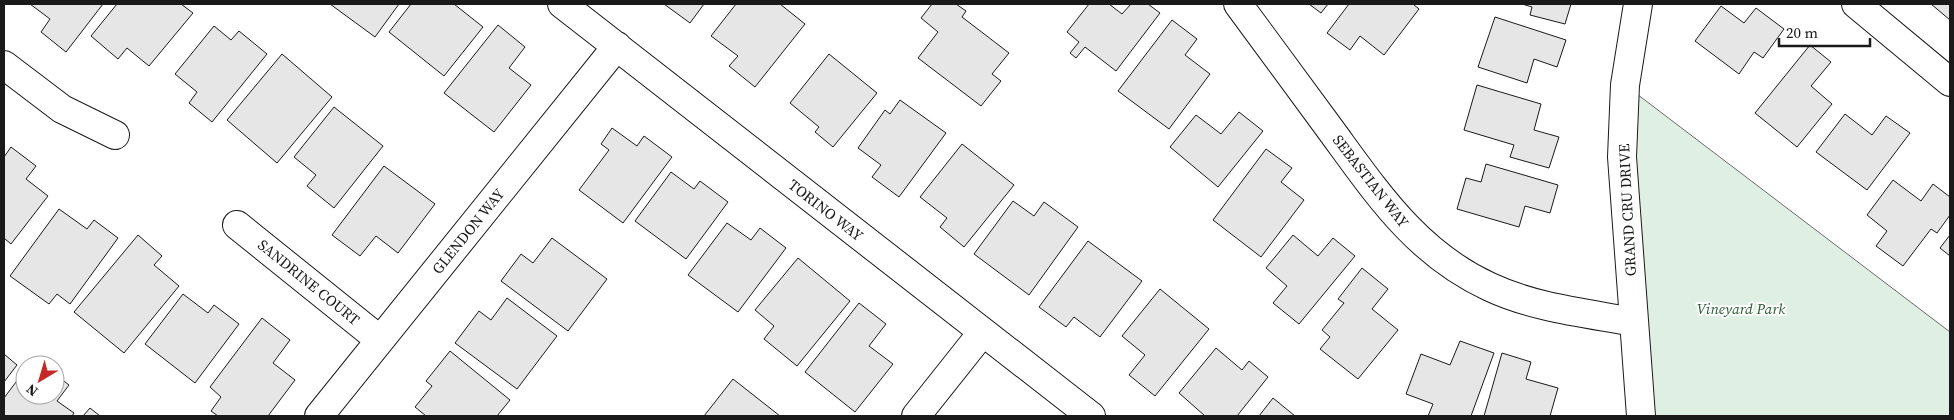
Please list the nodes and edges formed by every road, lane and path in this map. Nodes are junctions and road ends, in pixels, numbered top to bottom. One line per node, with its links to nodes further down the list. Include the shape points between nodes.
1 (562, 4): 5 (street, TORINO WAY)
2 (1238, 4): 10 (street, SEBASTIAN WAY, via 1386,205 1416,238 1451,266 1491,288 1537,305)
3 (1638, 4): 10 (street, GRAND CRU DRIVE, via 1625,85 1622,157)
4 (1856, 4): 7 (street)
5 (617, 46): 11 (street, TORINO WAY); 12 (street, GLENDON WAY)
6 (4, 65): 8 (street, via 62,109)
7 (1950, 82)
8 (115, 135)
9 (237, 225): 12 (street, SANDRINE COURT)
10 (1634, 322): 16 (street, GRAND CRU DRIVE)
11 (982, 332): 14 (street); 15 (street, TORINO WAY)
12 (380, 340): 13 (street, GLENDON WAY)
13 (319, 416)
14 (916, 416)
15 (1091, 416)
16 (1642, 416)

